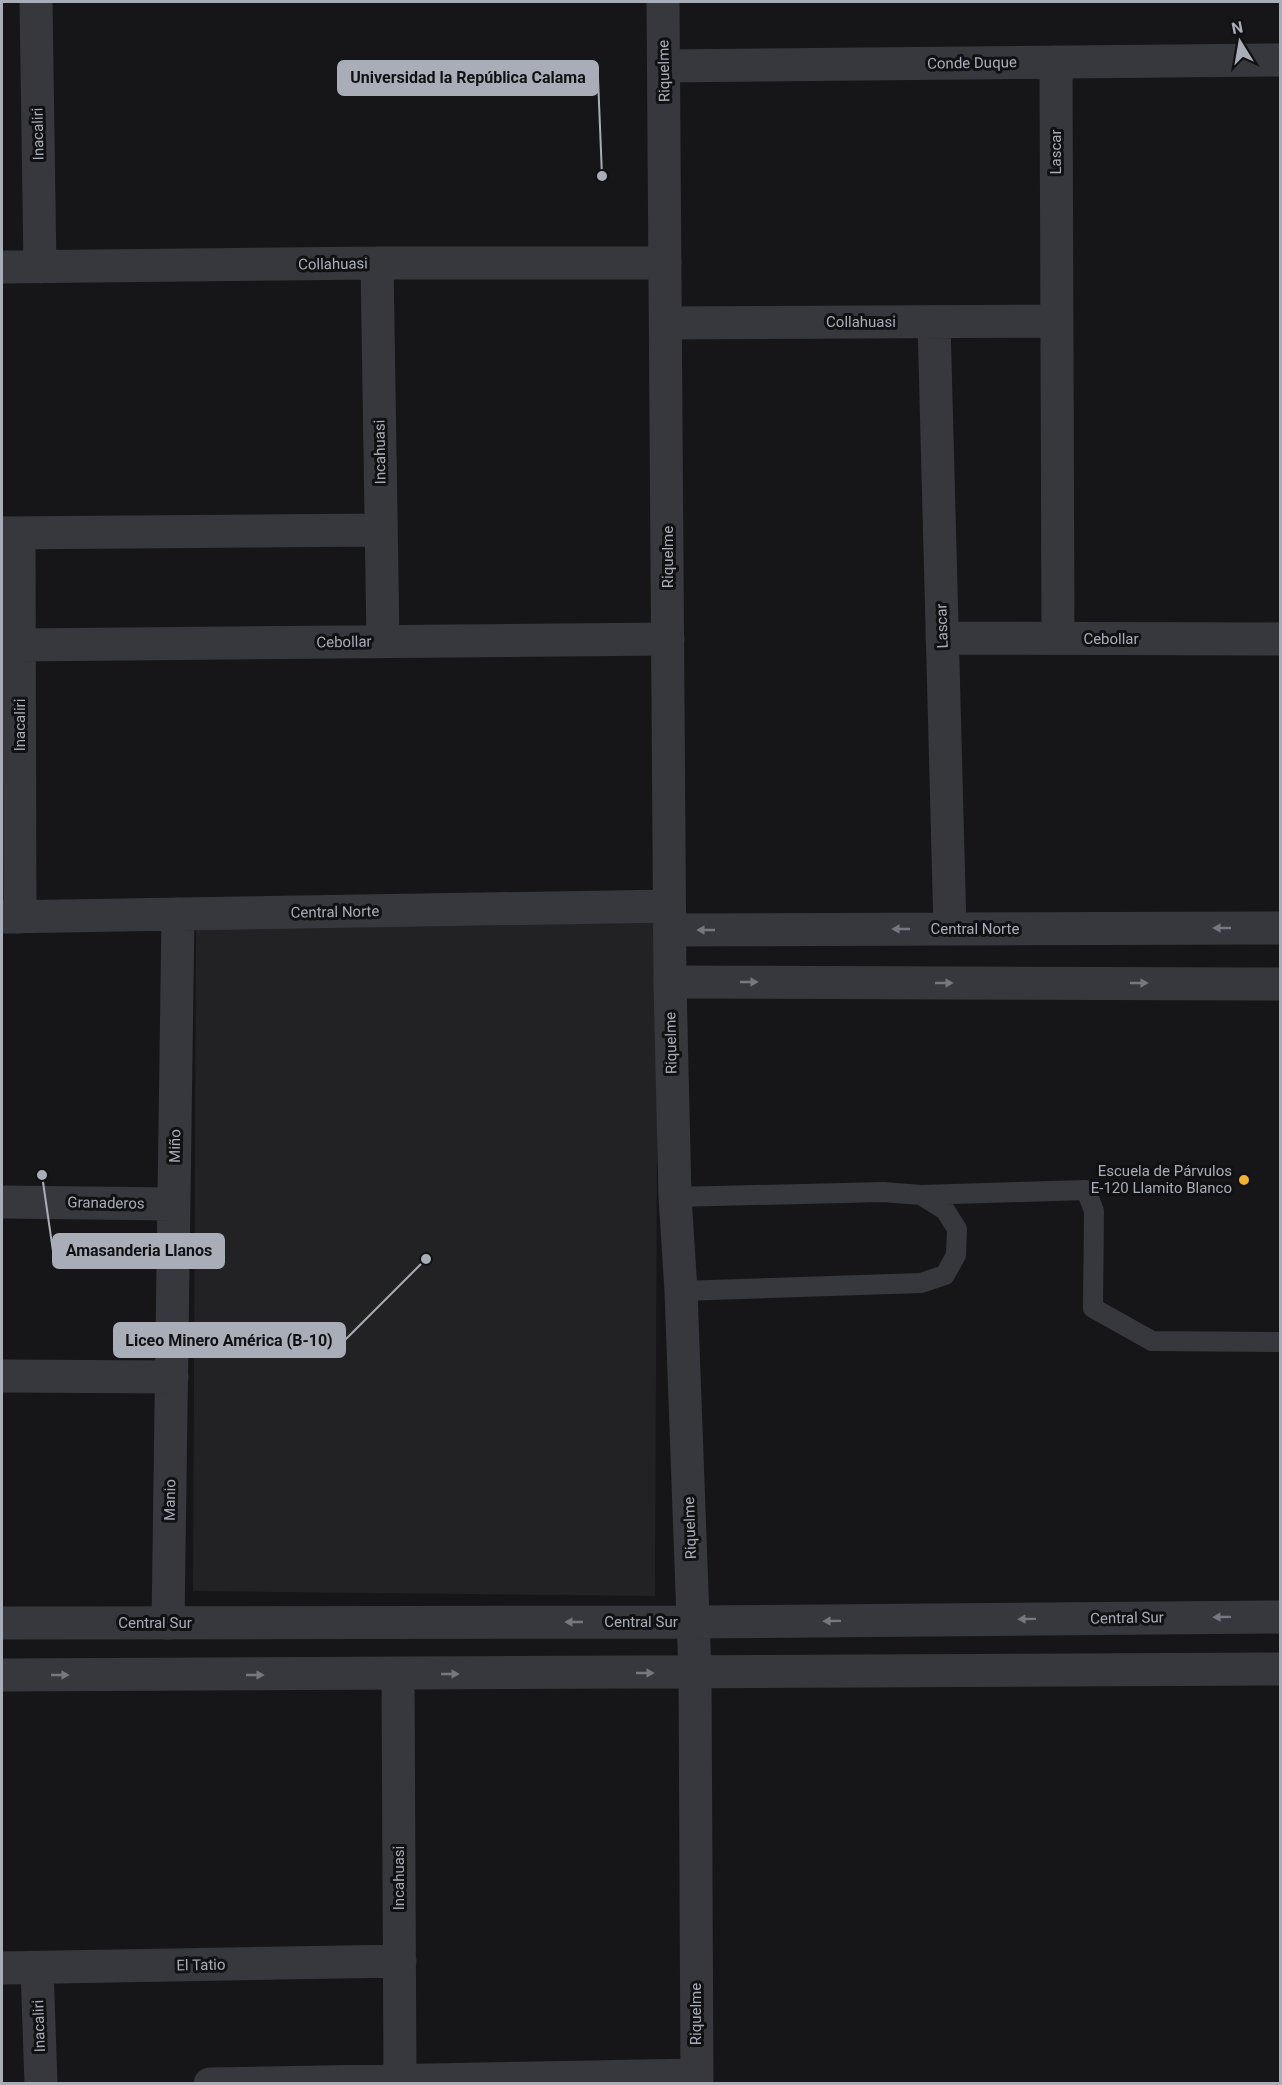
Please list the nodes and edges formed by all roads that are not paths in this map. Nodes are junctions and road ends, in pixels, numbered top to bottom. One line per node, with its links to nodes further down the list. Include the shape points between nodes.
1 (36, 2): 9 (street, Inacaliri)
2 (663, 2): 5 (street, Riquelme)
3 (1281, 60): 4 (street, Conde Duque)
4 (1056, 62): 5 (street, Conde Duque); 10 (street, Lascar)
5 (664, 66): 7 (street, Riquelme)
6 (377, 263): 7 (street, Collahuasi); 9 (street, Collahuasi); 13 (street, Incahuasi)
7 (665, 263): 12 (street, Riquelme)
8 (2, 267): 9 (street, Collahuasi)
9 (40, 267)
10 (1057, 321): 11 (street, Collahuasi); 16 (street, Lascar)
11 (934, 322): 12 (street, Collahuasi); 15 (street, Lascar)
12 (666, 324): 17 (street, Riquelme)
13 (381, 530): 14 (street); 19 (street, Incahuasi)
14 (10, 533): 20 (street, Inacaliri)
15 (942, 638): 16 (street, Cebollar); 25 (street, Lascar)
16 (1058, 638): 18 (street, Cebollar)
17 (668, 639): 19 (street, Cebollar); 23 (street, Riquelme)
18 (1281, 639)
19 (383, 641): 20 (street, Cebollar)
20 (20, 645): 22 (street, Inacaliri)
21 (178, 914): 22 (street, Central Norte); 23 (street, Central Norte); 31 (street, Miño)
22 (11, 917)
23 (670, 918): 25 (street, Central Norte, one-way to 23); 26 (street, Riquelme)
24 (1281, 928): 25 (street, Central Norte, one-way to 25)
25 (950, 929)
26 (670, 982): 27 (street, one-way to 27); 29 (street, Riquelme)
27 (1281, 984)
28 (921, 1195): 29 (lane, via 883,1192); 32 (lane, via 945,1210 957,1229 956,1256 945,1275 921,1283); 33 (lane, via 1086,1190 1094,1211 1093,1308 1152,1341)
29 (675, 1197): 32 (street, Riquelme)
30 (2, 1202): 31 (street, Granaderos)
31 (174, 1204): 35 (street, Miño)
32 (681, 1291): 37 (street, Riquelme)
33 (1281, 1342)
34 (2, 1376): 35 (street)
35 (171, 1377): 39 (street, Manio)
36 (1281, 1617): 37 (street, Central Sur, one-way to 37)
37 (693, 1622): 39 (street, Central Sur, one-way to 39); 41 (street, Riquelme)
38 (2, 1623): 39 (street, Central Sur)
39 (168, 1623)
40 (1281, 1669): 41 (street)
41 (695, 1673): 42 (street, one-way to 41); 47 (street, Riquelme)
42 (398, 1674): 43 (street, one-way to 42); 44 (street, Incahuasi)
43 (2, 1675)
44 (400, 1961): 46 (street, El Tatio); 48 (street, Incahuasi)
45 (2, 1968): 46 (street, El Tatio)
46 (37, 1968): 49 (street, Inacaliri)
47 (697, 2079): 48 (street)
48 (400, 2081): 50 (street)
49 (41, 2084)
50 (210, 2084)

